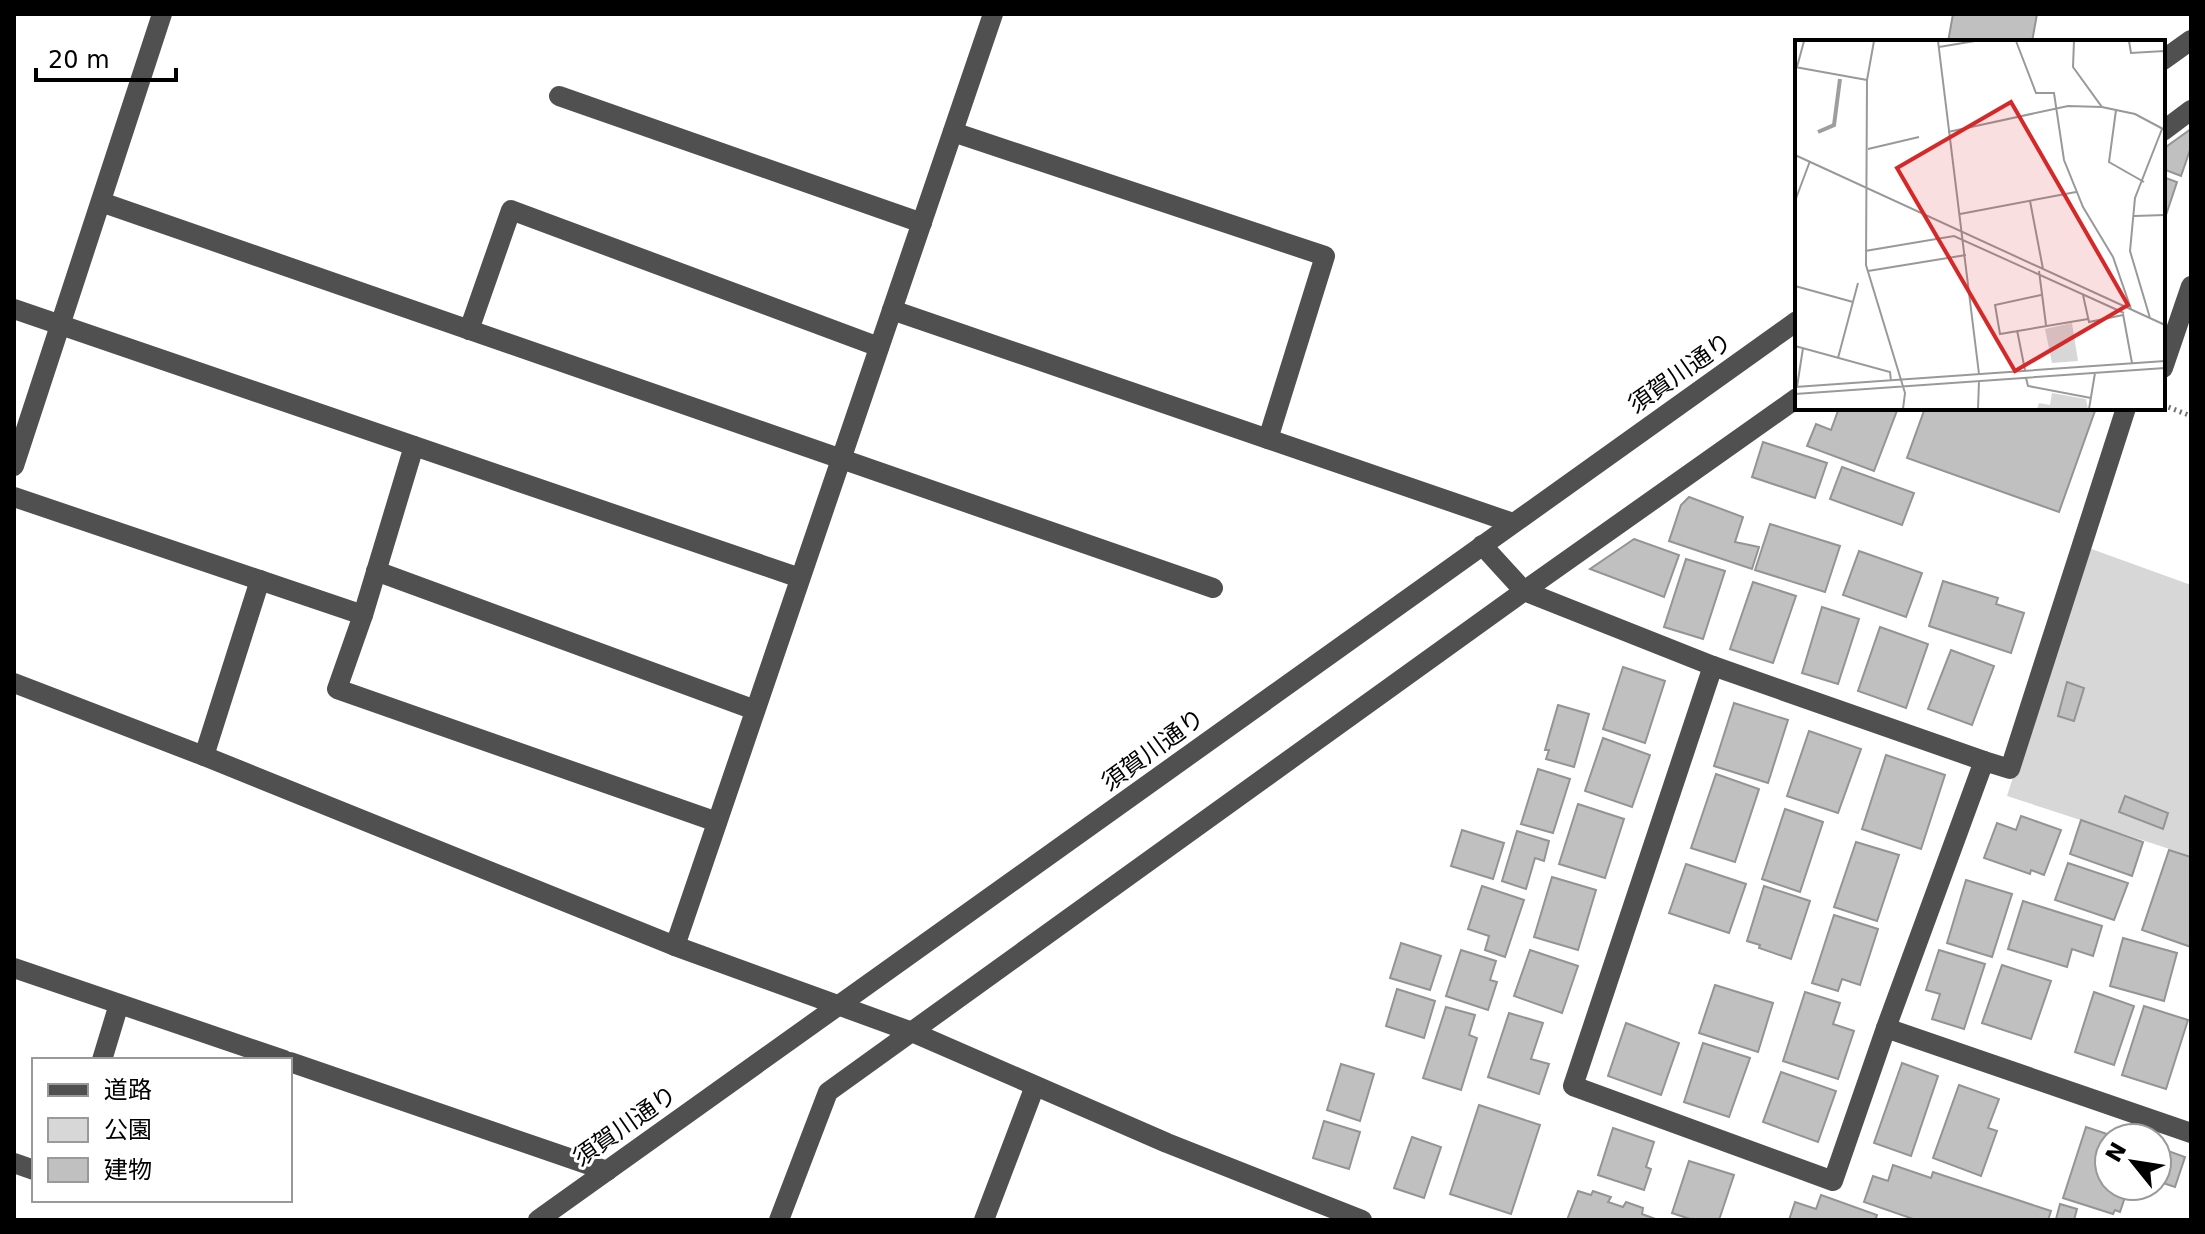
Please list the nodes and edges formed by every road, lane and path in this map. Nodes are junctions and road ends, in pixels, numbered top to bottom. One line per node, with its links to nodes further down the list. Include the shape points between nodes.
1 (162, 14): 9 (street)
2 (993, 14): 8 (street)
3 (2191, 40): 4 (street)
4 (2165, 59)
5 (559, 96): 10 (street)
6 (2191, 110): 7 (street)
7 (2165, 130)
8 (953, 132): 10 (street); 24 (street, via 1325,256)
9 (101, 202): 15 (street); 16 (street)
10 (922, 223): 13 (street)
11 (2191, 286): 18 (street)
12 (14, 309): 15 (street)
13 (892, 310): 17 (street); 24 (street)
14 (1795, 322): 29 (street, 須賀川通り)
15 (60, 324): 23 (street); 25 (street)
16 (469, 330): 17 (street, via 511,210); 26 (street)
17 (879, 347): 26 (street)
18 (2165, 362)
19 (1795, 399): 35 (street)
20 (2165, 406): 22 (path)
21 (2125, 410): 41 (street, via 2010,769)
22 (2191, 416)
23 (18, 438): 27 (street)
24 (1268, 439): 29 (street)
25 (414, 446): 31 (street); 32 (street)
26 (841, 459): 32 (street); 34 (street)
27 (14, 466)
28 (14, 497): 33 (street)
29 (1513, 523): 30 (street, 須賀川通り)
30 (1482, 545): 35 (street); 46 (street, 須賀川通り)
31 (376, 571): 36 (street); 39 (street)
32 (800, 578): 39 (street)
33 (260, 580): 36 (street); 40 (street)
34 (1213, 588)
35 (1524, 591): 37 (street); 48 (street)
36 (363, 615): 42 (street, via 337,689)
37 (1713, 666): 41 (street); 47 (street, via 1573,1086 1833,1181)
38 (14, 683): 40 (street)
39 (755, 710): 42 (street)
40 (204, 756): 43 (street)
41 (1984, 761): 47 (street)
42 (717, 822): 43 (street)
43 (675, 946): 46 (street)
44 (14, 968): 45 (street)
45 (119, 1004): 49 (street); 50 (street)
46 (839, 1006): 48 (street); 54 (street, 須賀川通り)
47 (1886, 1028): 53 (street)
48 (912, 1032): 52 (street); 57 (street, via 828,1092)
49 (103, 1058)
50 (278, 1058)
51 (292, 1063): 54 (street)
52 (1035, 1086): 55 (street); 58 (street)
53 (2191, 1133)
54 (607, 1171): 56 (street, 須賀川通り)
55 (1335, 1215): 59 (street)
56 (538, 1220)
57 (779, 1220)
58 (984, 1220)
59 (1362, 1220)

